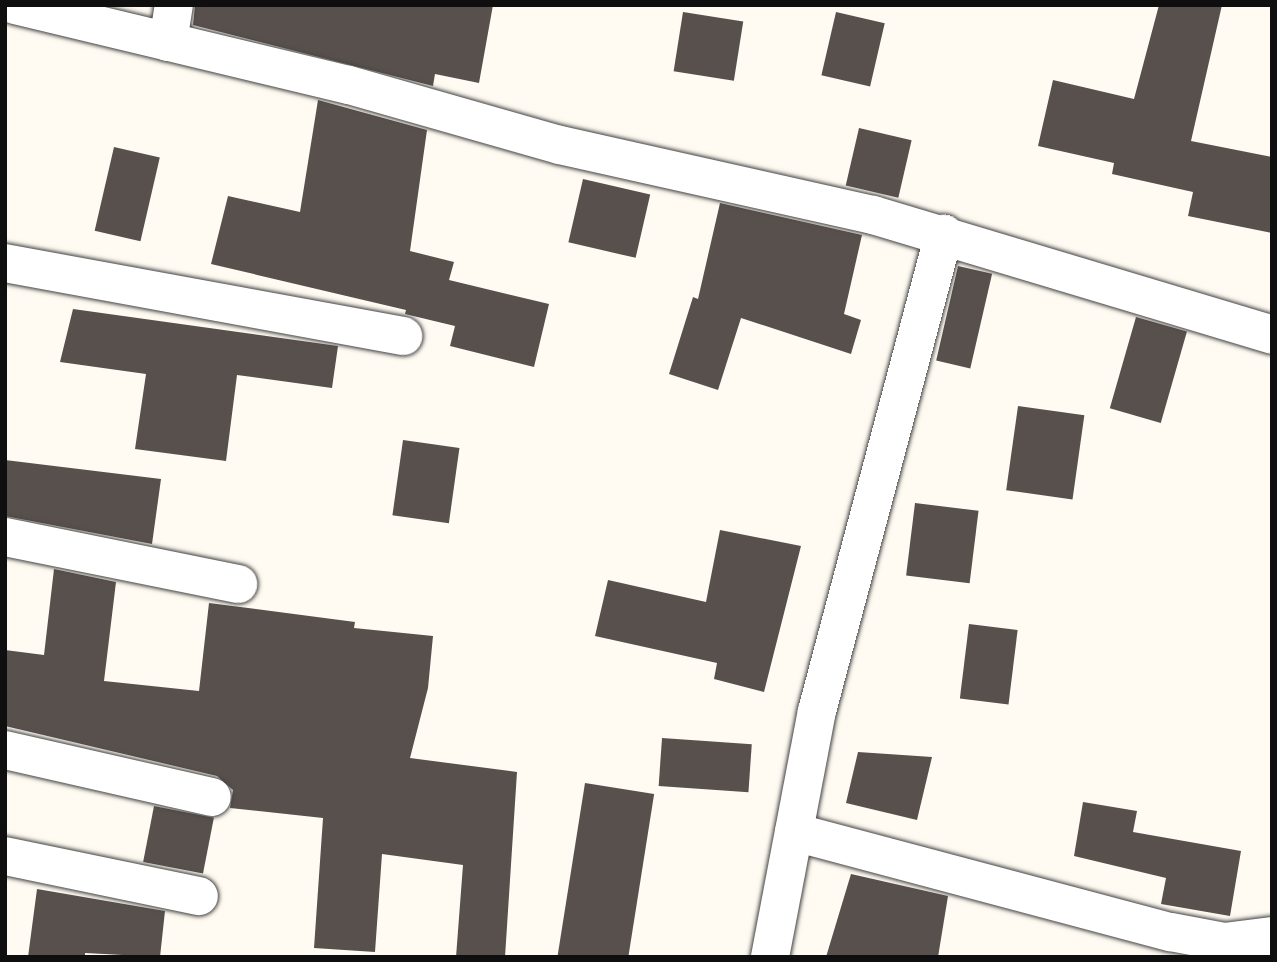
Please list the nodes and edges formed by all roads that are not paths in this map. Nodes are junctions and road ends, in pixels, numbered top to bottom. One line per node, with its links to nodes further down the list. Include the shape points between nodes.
1 (15, 5): 2 (street)
2 (171, 24): 3 (street, via 349,85 560,145)
3 (944, 234): 5 (street); 11 (street, via 817,711)
4 (5, 263): 6 (street)
5 (1272, 335)
6 (402, 336)
7 (5, 537): 8 (street)
8 (238, 584)
9 (5, 750): 10 (street)
10 (212, 797)
11 (794, 832): 14 (street, via 1171,932 1224,942); 15 (street)
12 (5, 856): 13 (street)
13 (199, 896)
14 (1272, 936)
15 (770, 957)

